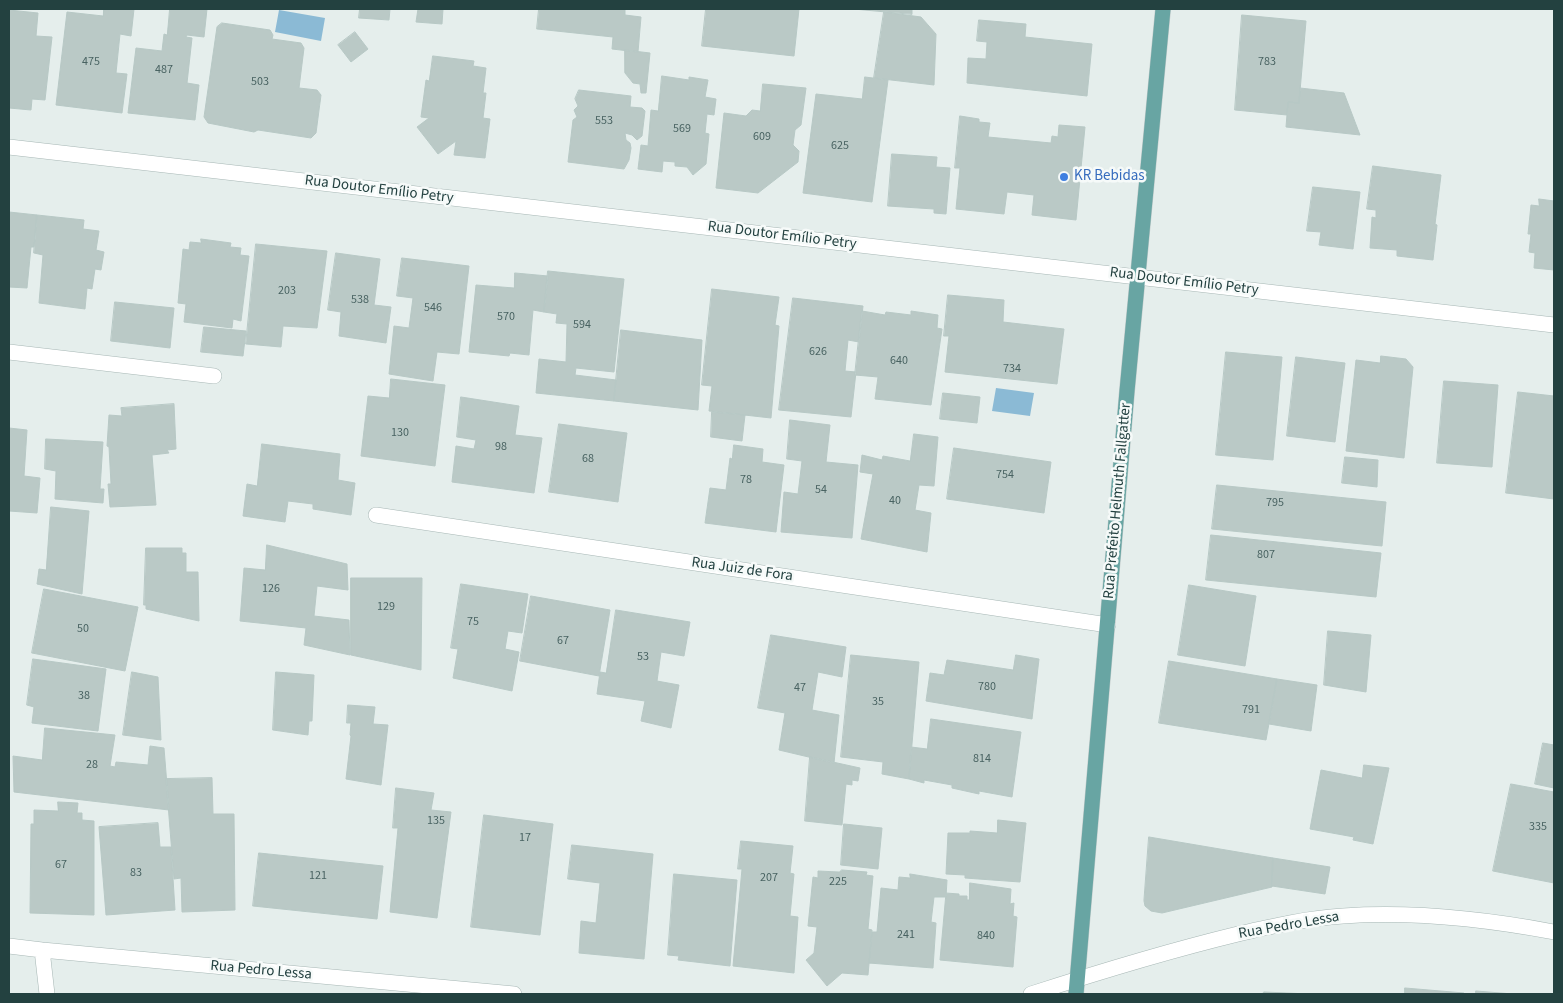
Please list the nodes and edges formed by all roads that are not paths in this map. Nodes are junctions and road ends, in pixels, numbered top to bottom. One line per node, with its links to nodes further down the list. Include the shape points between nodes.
1 (1164, 9): 3 (main road, Rua Prefeito Helmuth Fallgatter)
2 (9, 147): 3 (street, Rua Doutor Emílio Petry)
3 (1138, 277): 4 (street, Rua Doutor Emílio Petry); 8 (main road, Rua Prefeito Helmuth Fallgatter)
4 (1554, 325)
5 (9, 352): 6 (street)
6 (214, 376)
7 (376, 515): 8 (street, Rua Juiz de Fora)
8 (1108, 624): 12 (main road, Rua Prefeito Helmuth Fallgatter)
9 (1554, 932): 12 (street, Rua Pedro Lessa, via 1456,918 1396,914 1342,916 1291,923 1201,943)
10 (9, 946): 11 (street, Rua Pedro Lessa)
11 (42, 950): 13 (street, Rua Pedro Lessa); 14 (street)
12 (1076, 987): 16 (street, Rua Pedro Lessa)
13 (392, 988): 15 (street, Rua Pedro Lessa)
14 (47, 994)
15 (514, 994)
16 (1031, 994)

